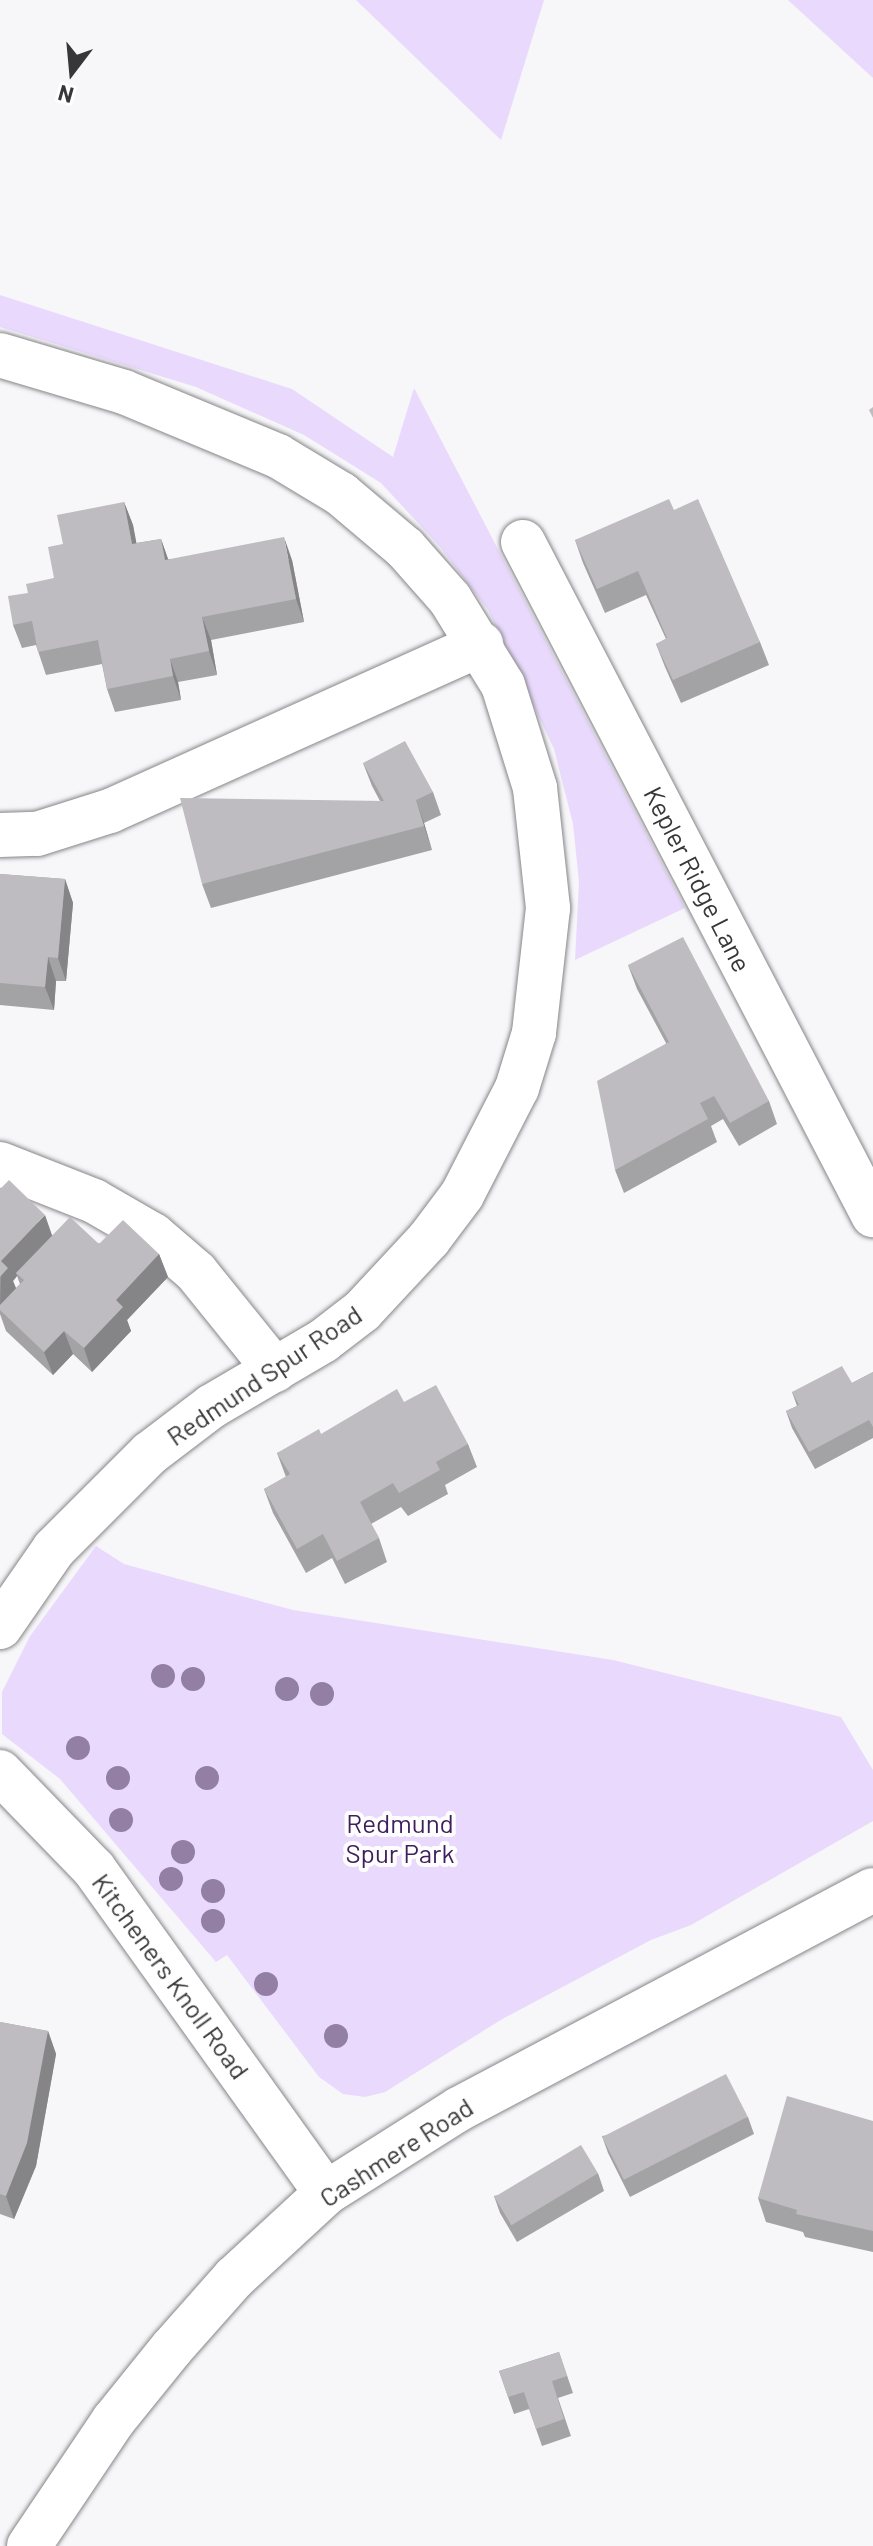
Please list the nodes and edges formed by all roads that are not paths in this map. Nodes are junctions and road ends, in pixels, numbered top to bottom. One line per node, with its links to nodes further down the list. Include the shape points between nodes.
1 (0, 355): 3 (street, Redmund Spur Road, via 195,418 316,479 405,548)
2 (523, 542): 6 (street, Kepler Ridge Lane)
3 (481, 644): 4 (street, via 110,811 37,834); 7 (street, Redmund Spur Road, via 503,685 535,788 548,908 534,1033 517,1088 490,1143 429,1239 362,1311)
4 (0, 835)
5 (0, 1164): 7 (street, via 94,1201 153,1235 206,1283)
6 (873, 1215)
7 (275, 1370): 8 (street, Redmund Spur Road, via 212,1406 150,1453 54,1549)
8 (0, 1627)
9 (0, 1772): 11 (street, Kitcheners Knoll Road, via 94,1869)
10 (873, 1890): 11 (street, Cashmere Road, via 459,2109)
11 (326, 2193): 12 (street, Cashmere Road, via 234,2278 172,2348 104,2433)
12 (29, 2546)

